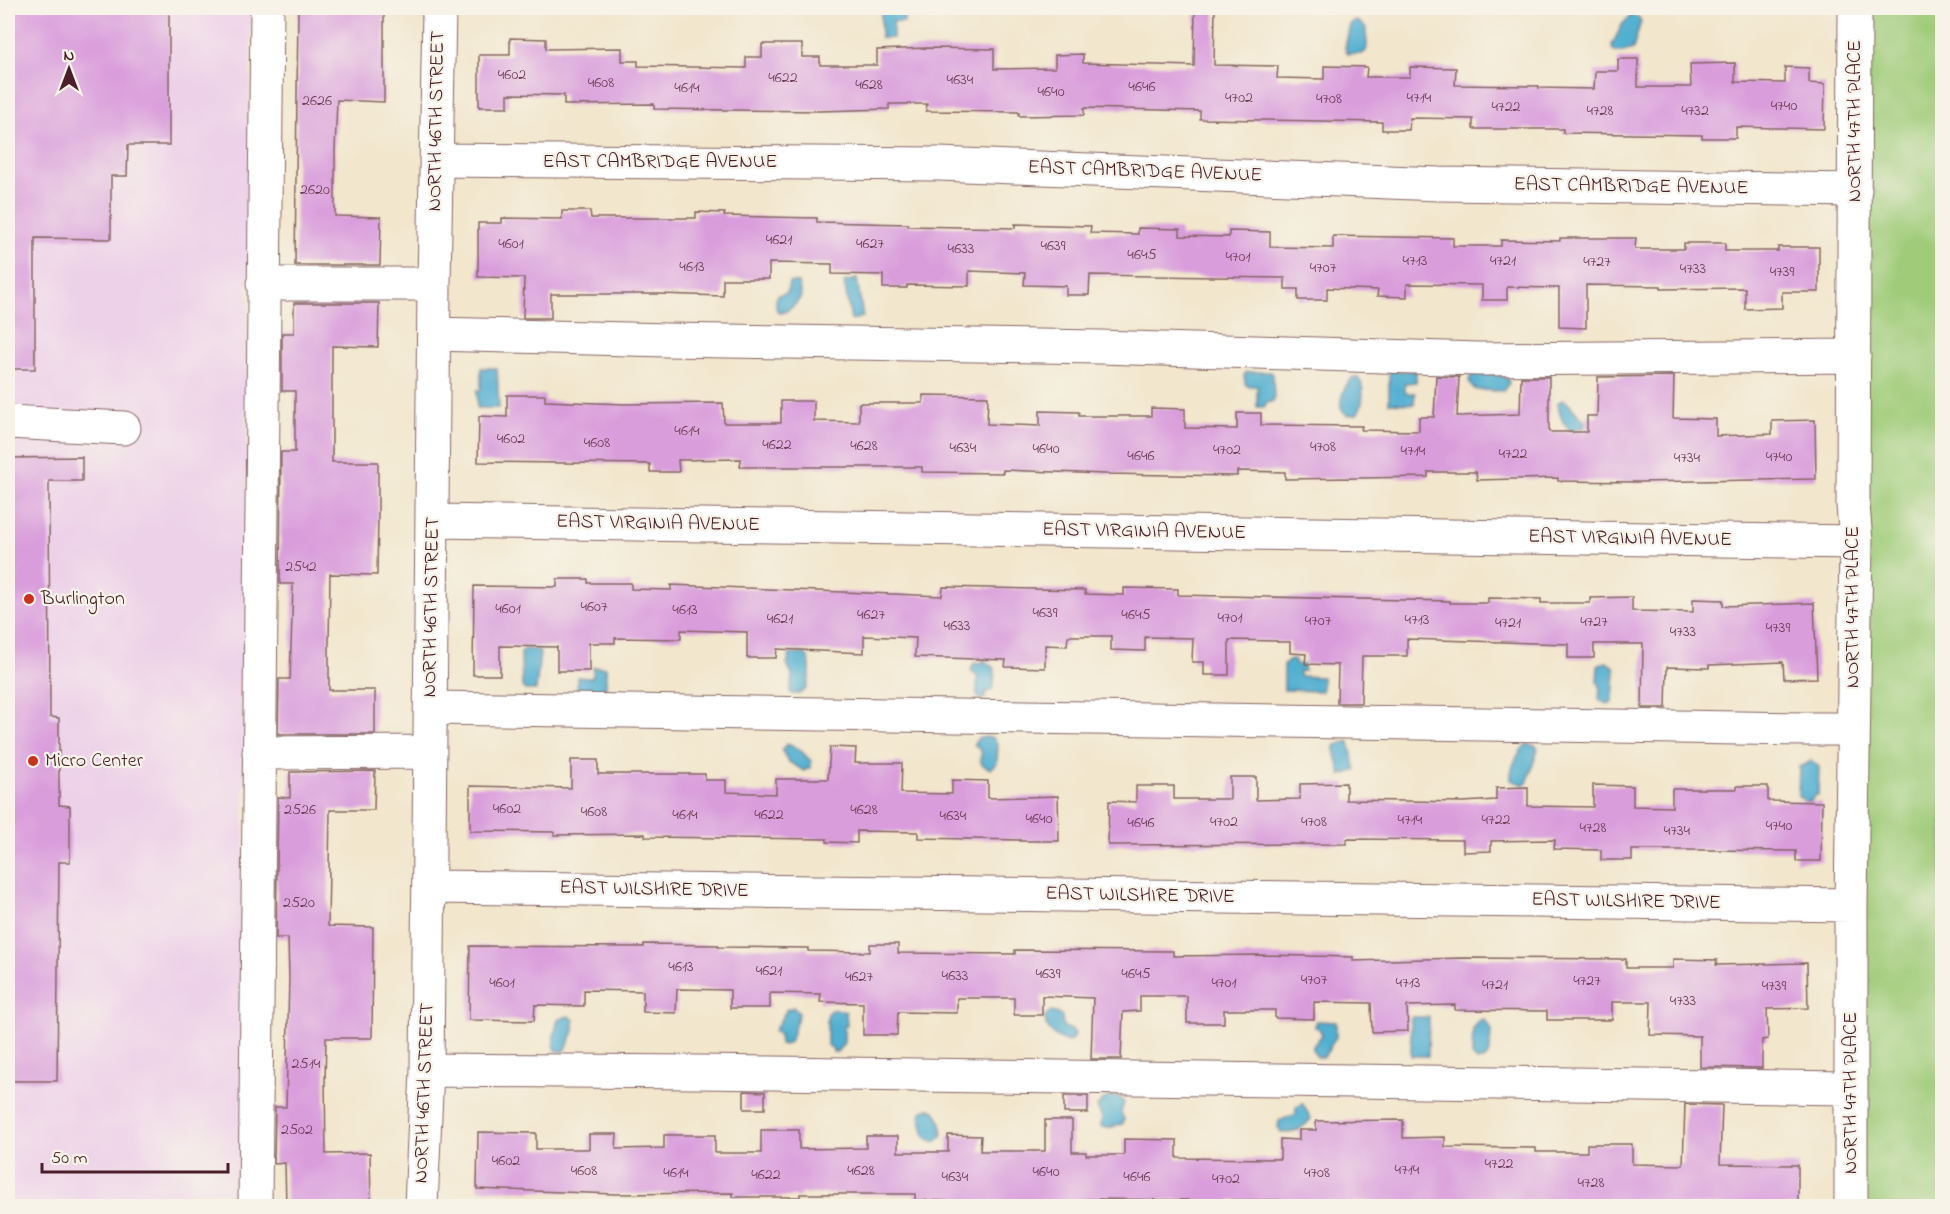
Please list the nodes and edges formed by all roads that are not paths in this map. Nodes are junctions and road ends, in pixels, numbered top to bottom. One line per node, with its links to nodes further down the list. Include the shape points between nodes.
1 (267, 8): 6 (street)
2 (439, 8): 4 (street, NORTH 46TH STREET)
3 (1856, 8): 5 (street, NORTH 47TH PLACE)
4 (436, 160): 5 (street, EAST CAMBRIDGE AVENUE, via 939,164 1439,184); 7 (street, NORTH 46TH STREET)
5 (1855, 190): 9 (street, NORTH 47TH PLACE)
6 (264, 284): 7 (street); 17 (street)
7 (434, 284): 8 (street, NORTH 46TH STREET)
8 (434, 334): 9 (street, via 1478,359); 12 (street, NORTH 46TH STREET)
9 (1854, 356): 13 (street, NORTH 47TH PLACE)
10 (8, 422): 11 (street)
11 (124, 428)
12 (433, 521): 13 (street, EAST VIRGINIA AVENUE); 14 (street, NORTH 46TH STREET)
13 (1856, 542): 15 (street, NORTH 47TH PLACE)
14 (431, 708): 15 (street); 16 (street, NORTH 46TH STREET)
15 (1852, 729): 19 (street, NORTH 47TH PLACE)
16 (430, 752): 17 (street); 18 (street, NORTH 46TH STREET)
17 (259, 753): 22 (street)
18 (429, 887): 19 (street, EAST WILSHIRE DRIVE); 20 (street, NORTH 46TH STREET)
19 (1851, 905): 21 (street, NORTH 47TH PLACE)
20 (427, 1070): 21 (street); 23 (street, NORTH 46TH STREET)
21 (1851, 1088): 24 (street, NORTH 47TH PLACE)
22 (255, 1206)
23 (421, 1206)
24 (1851, 1206)

